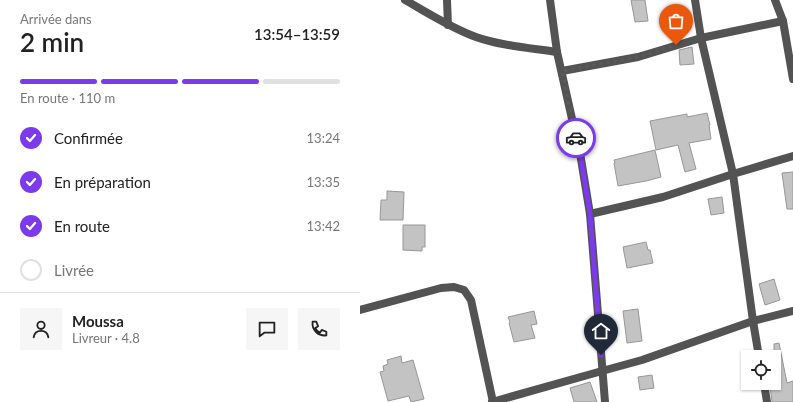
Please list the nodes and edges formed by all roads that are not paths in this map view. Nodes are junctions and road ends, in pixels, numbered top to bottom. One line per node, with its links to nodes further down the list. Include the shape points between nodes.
1 (405, 0): 7 (street)
2 (447, 0): 7 (street)
3 (550, 0): 9 (street)
4 (695, 0): 8 (street)
5 (775, 0): 6 (street)
6 (783, 20): 8 (street); 11 (street)
7 (448, 25): 9 (street, via 496,43)
8 (701, 38): 10 (street, via 638,57); 13 (street)
9 (557, 52): 10 (street)
10 (562, 71): 14 (street)
11 (793, 79)
12 (793, 156): 13 (street)
13 (733, 174): 14 (street, via 663,197); 17 (street)
14 (590, 214): 19 (street)
15 (360, 310): 21 (street, via 441,288 454,287 464,290 471,300)
16 (793, 311): 17 (street)
17 (753, 321): 18 (street); 19 (street, via 642,360)
18 (758, 350)
19 (602, 371): 21 (street); 22 (street)
20 (765, 390): 23 (street)
21 (493, 402)
22 (605, 402)
23 (767, 402)

